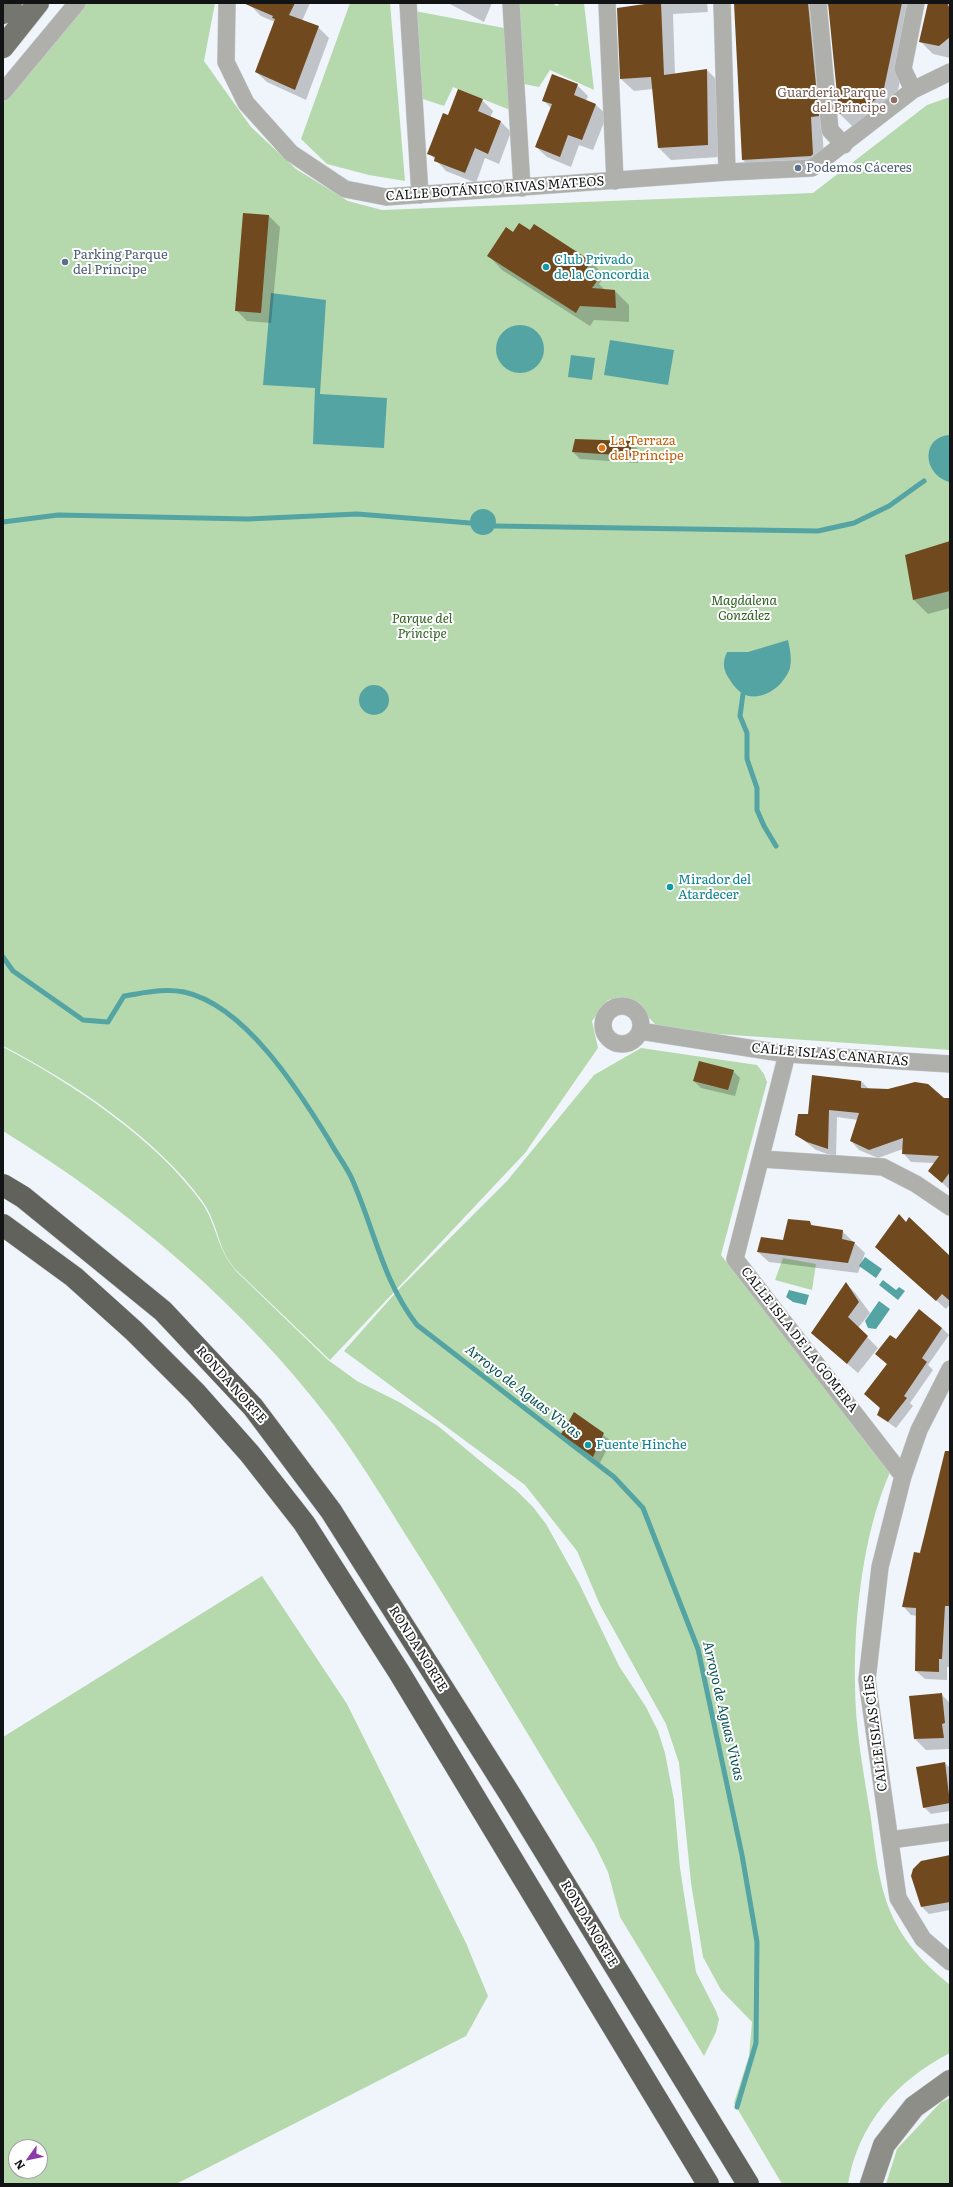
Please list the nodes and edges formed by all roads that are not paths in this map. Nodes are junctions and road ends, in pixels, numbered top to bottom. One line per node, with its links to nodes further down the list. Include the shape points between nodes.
1 (11, 3): 11 (main road)
2 (38, 3): 12 (main road)
3 (77, 3): 16 (street)
4 (227, 3): 21 (street, CALLE BOTÁNICO RIVAS MATEOS, via 226,62 246,103 291,153 345,189 386,197)
5 (408, 3): 21 (street)
6 (511, 3): 20 (street)
7 (606, 3): 19 (street)
8 (722, 3): 18 (street)
9 (818, 3): 17 (street, via 830,130)
10 (916, 3): 15 (street, via 903,69)
11 (3, 13)
12 (3, 47)
13 (950, 62): 14 (street)
14 (943, 75): 15 (street, CALLE BOTÁNICO RIVAS MATEOS)
15 (913, 90): 17 (street, CALLE BOTÁNICO RIVAS MATEOS)
16 (3, 92)
17 (844, 145): 18 (street, CALLE BOTÁNICO RIVAS MATEOS, via 812,168)
18 (727, 172): 19 (street, CALLE BOTÁNICO RIVAS MATEOS)
19 (615, 181): 20 (street, CALLE BOTÁNICO RIVAS MATEOS)
20 (522, 188): 21 (street, CALLE BOTÁNICO RIVAS MATEOS)
21 (420, 195)
22 (640, 1031): 23 (street, CALLE ISLAS CANARIAS)
23 (787, 1054): 24 (street, CALLE ISLAS CANARIAS); 25 (street, CALLE ISLA DE LA GOMERA)
24 (950, 1064)
25 (762, 1159): 27 (street, via 883,1166 916,1184); 31 (street, CALLE ISLA DE LA GOMERA, via 736,1259)
26 (3, 1185): 38 (highway, RONDA NORTE, via 23,1197 163,1311 253,1407 327,1504 511,1796)
27 (950, 1208)
28 (3, 1225): 37 (highway, via 74,1277 134,1331 196,1393 250,1454 304,1523 398,1672)
29 (950, 1369): 30 (street, CALLE ISLAS CÍES)
30 (914, 1442): 31 (street); 32 (street, CALLE ISLAS CÍES)
31 (884, 1450): 32 (street, CALLE ISLA DE LA GOMERA)
32 (903, 1476): 34 (street, CALLE ISLAS CÍES, via 880,1567 867,1680)
33 (950, 1832): 34 (street)
34 (890, 1840): 35 (street, CALLE ISLAS CÍES, via 898,1898 923,1939)
35 (950, 1962)
36 (950, 2080): 39 (main road, via 914,2107 884,2145)
37 (708, 2184)
38 (748, 2184)
39 (871, 2184)

